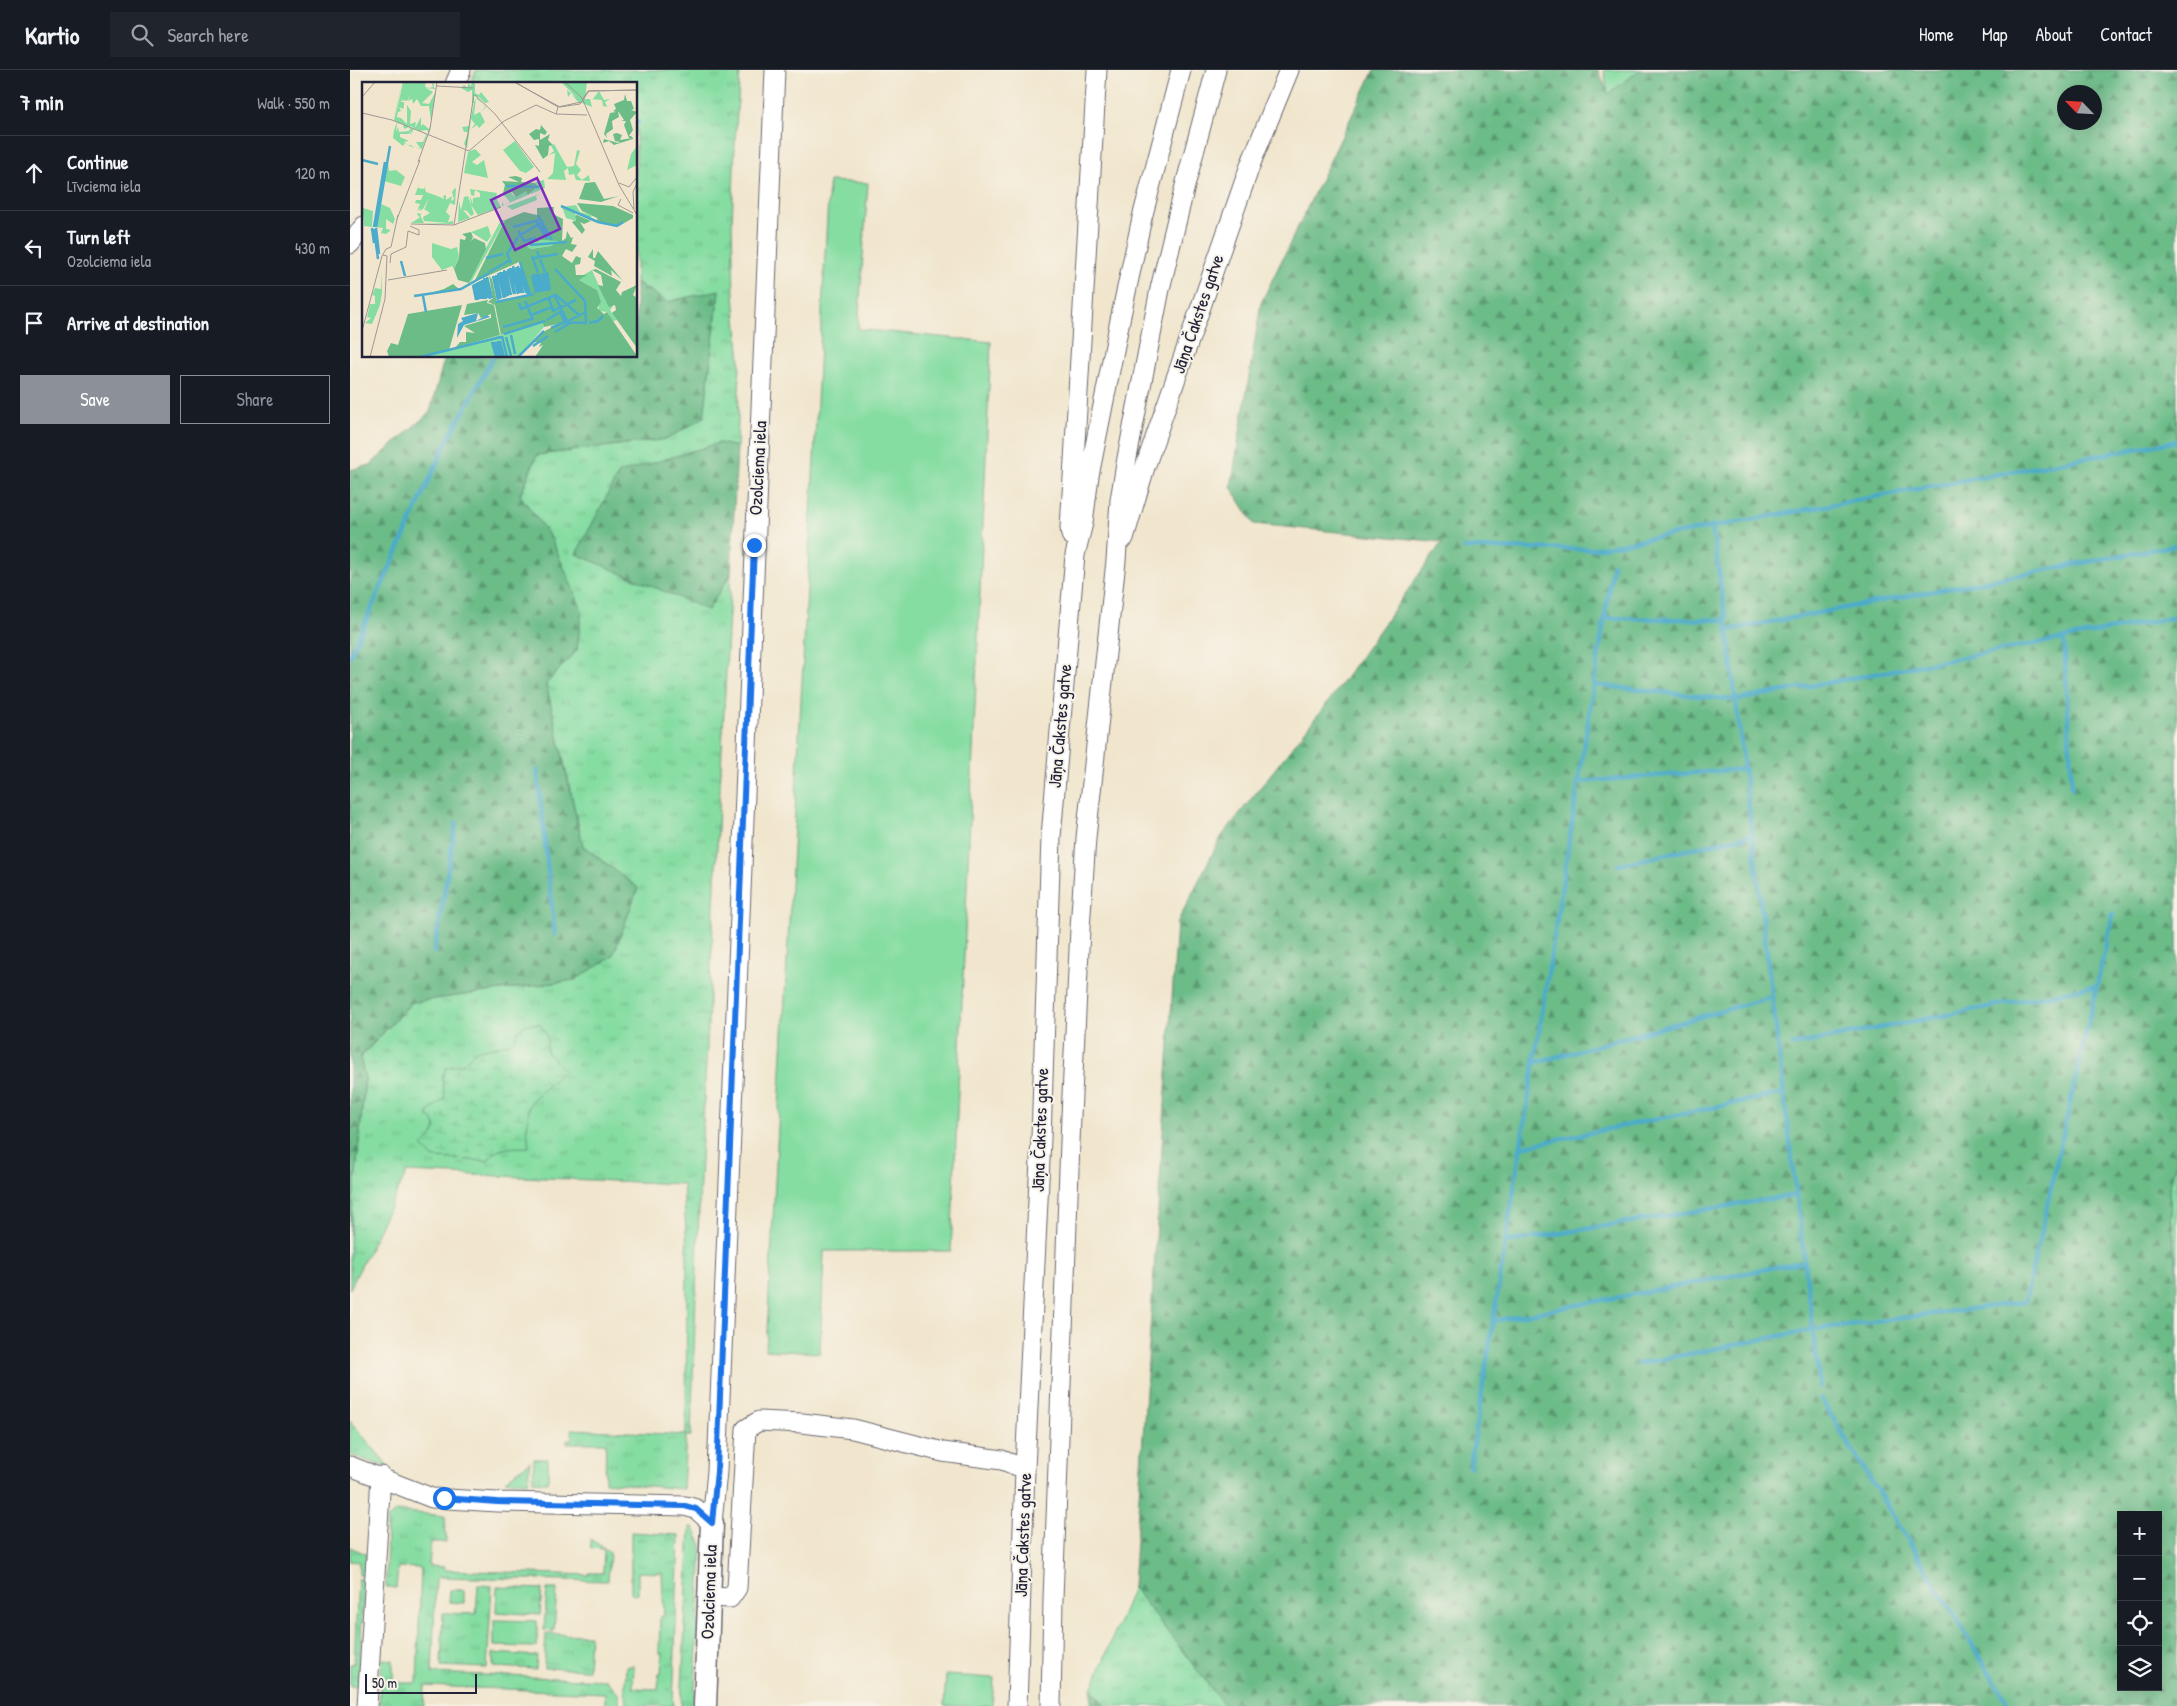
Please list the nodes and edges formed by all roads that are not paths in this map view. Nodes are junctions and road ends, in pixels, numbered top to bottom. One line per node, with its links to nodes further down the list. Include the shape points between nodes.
1 (462, 70): 7 (street)
2 (775, 70): 15 (street, Ozolciema iela, via 718,1446)
3 (1097, 70): 10 (street, Jāņa Čakstes gatve, via 1070,528)
4 (1181, 70): 10 (street, Jāņa Čakstes gatve, via 1126,292 1089,476 1083,523)
5 (1216, 70): 11 (street, Jāņa Čakstes gatve, via 1142,376 1120,500)
6 (1290, 70): 11 (street, Jāņa Čakstes gatve, via 1251,163 1144,467)
7 (456, 82)
8 (362, 229): 9 (street)
9 (350, 244)
10 (1074, 555): 13 (street, Jāņa Čakstes gatve, via 1051,837)
11 (1116, 561): 20 (street, Jāņa Čakstes gatve, via 1086,838 1080,929 1053,1599)
12 (350, 1466): 14 (street)
13 (1025, 1469): 16 (street, via 1002,1460 943,1452 853,1429 759,1421 746,1429 737,1588 730,1598); 19 (street, Jāņa Čakstes gatve)
14 (381, 1476): 15 (street, via 432,1498 685,1506 696,1509); 17 (street)
15 (712, 1523): 16 (street, Ozolciema iela)
16 (709, 1596): 18 (street, Ozolciema iela)
17 (368, 1706)
18 (705, 1706)
19 (1017, 1706)
20 (1052, 1706)

